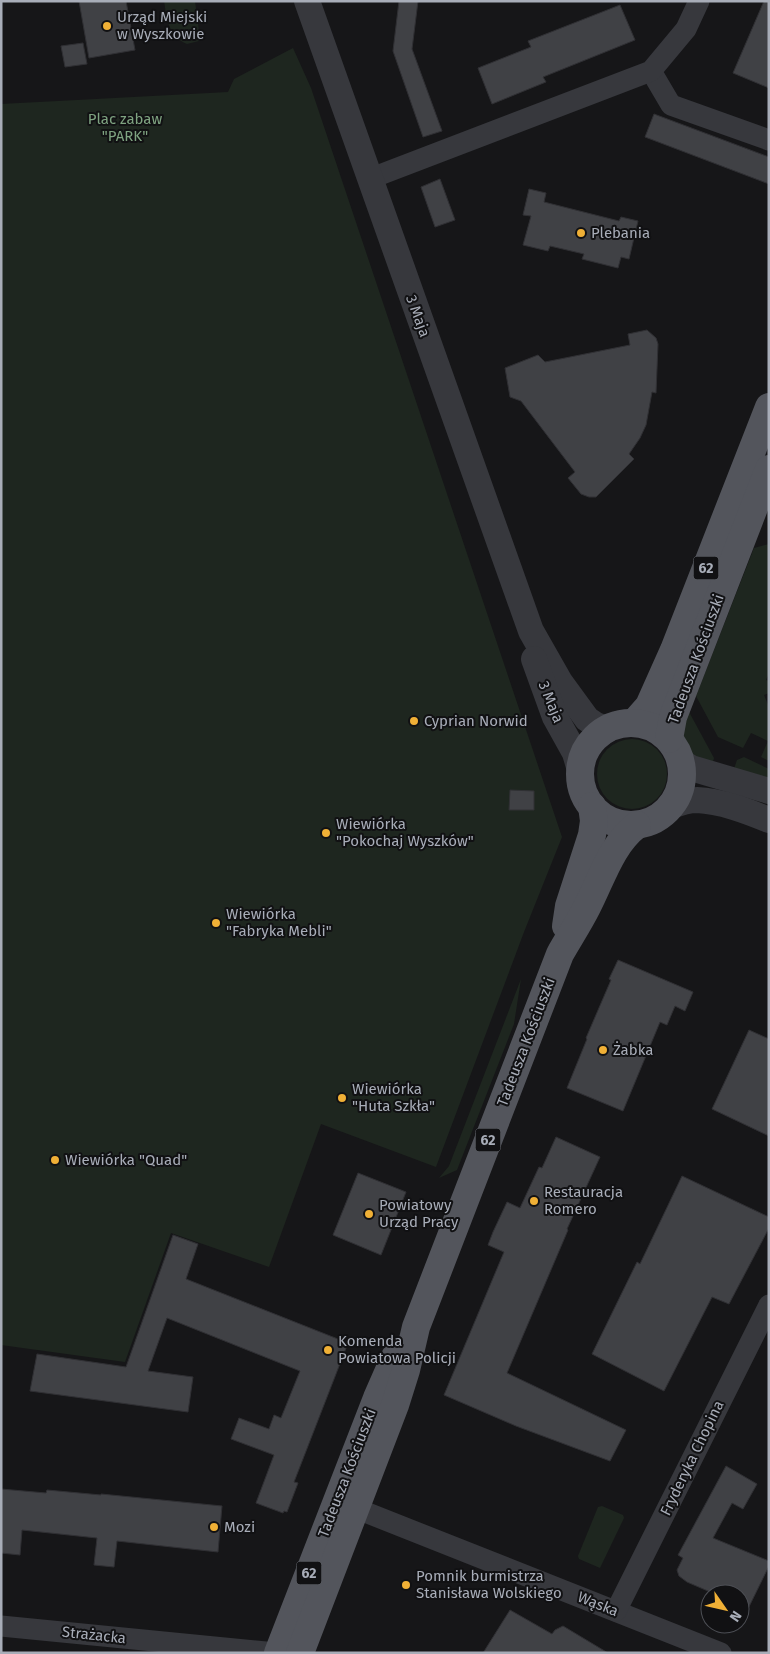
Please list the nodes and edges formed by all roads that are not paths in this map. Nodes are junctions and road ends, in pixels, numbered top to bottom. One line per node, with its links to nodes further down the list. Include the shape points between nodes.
1 (307, 1): 5 (street, 3 Maja)
2 (699, 1): 3 (street, via 686,29)
3 (651, 72): 4 (street, via 672,105); 5 (street)
4 (769, 140)
5 (369, 179): 8 (street, 3 Maja)
6 (769, 407): 9 (main road, Tadeusza Kościuszki / 62, via 670,659 649,706)
7 (769, 469): 11 (main road, Tadeusza Kościuszki / 62, via 673,717)
8 (531, 631): 10 (street, 3 Maja, via 560,682 587,719); 12 (street, 3 Maja, via 535,661 548,699)
9 (634, 723): 10 (main road); 11 (main road, via 658,730)
10 (608, 728): 12 (main road, via 589,746)
11 (675, 750): 13 (street, via 691,768); 15 (main road, via 682,777 679,793)
12 (580, 770): 14 (main road, via 581,783)
13 (769, 791)
14 (592, 806): 17 (main road, via 612,821); 18 (main road, Tadeusza Kościuszki / 62, via 592,835 569,906)
15 (671, 806): 16 (street, via 697,800 721,804); 17 (main road, via 656,818)
16 (769, 820)
17 (637, 825): 18 (main road, Tadeusza Kościuszki / 62, via 618,845)
18 (560, 954): 20 (main road, Tadeusza Kościuszki / 62, via 416,1327 391,1364)
19 (769, 1305): 21 (street, Fryderyka Chopina)
20 (347, 1501): 21 (street, Wąska); 23 (main road, Tadeusza Kościuszki / 62); 24 (main road, Tadeusza Kościuszki / 62)
21 (616, 1611): 25 (street, Wąska)
22 (1, 1626): 23 (street, Strażacka)
23 (277, 1653)
24 (300, 1653)
25 (721, 1653)

